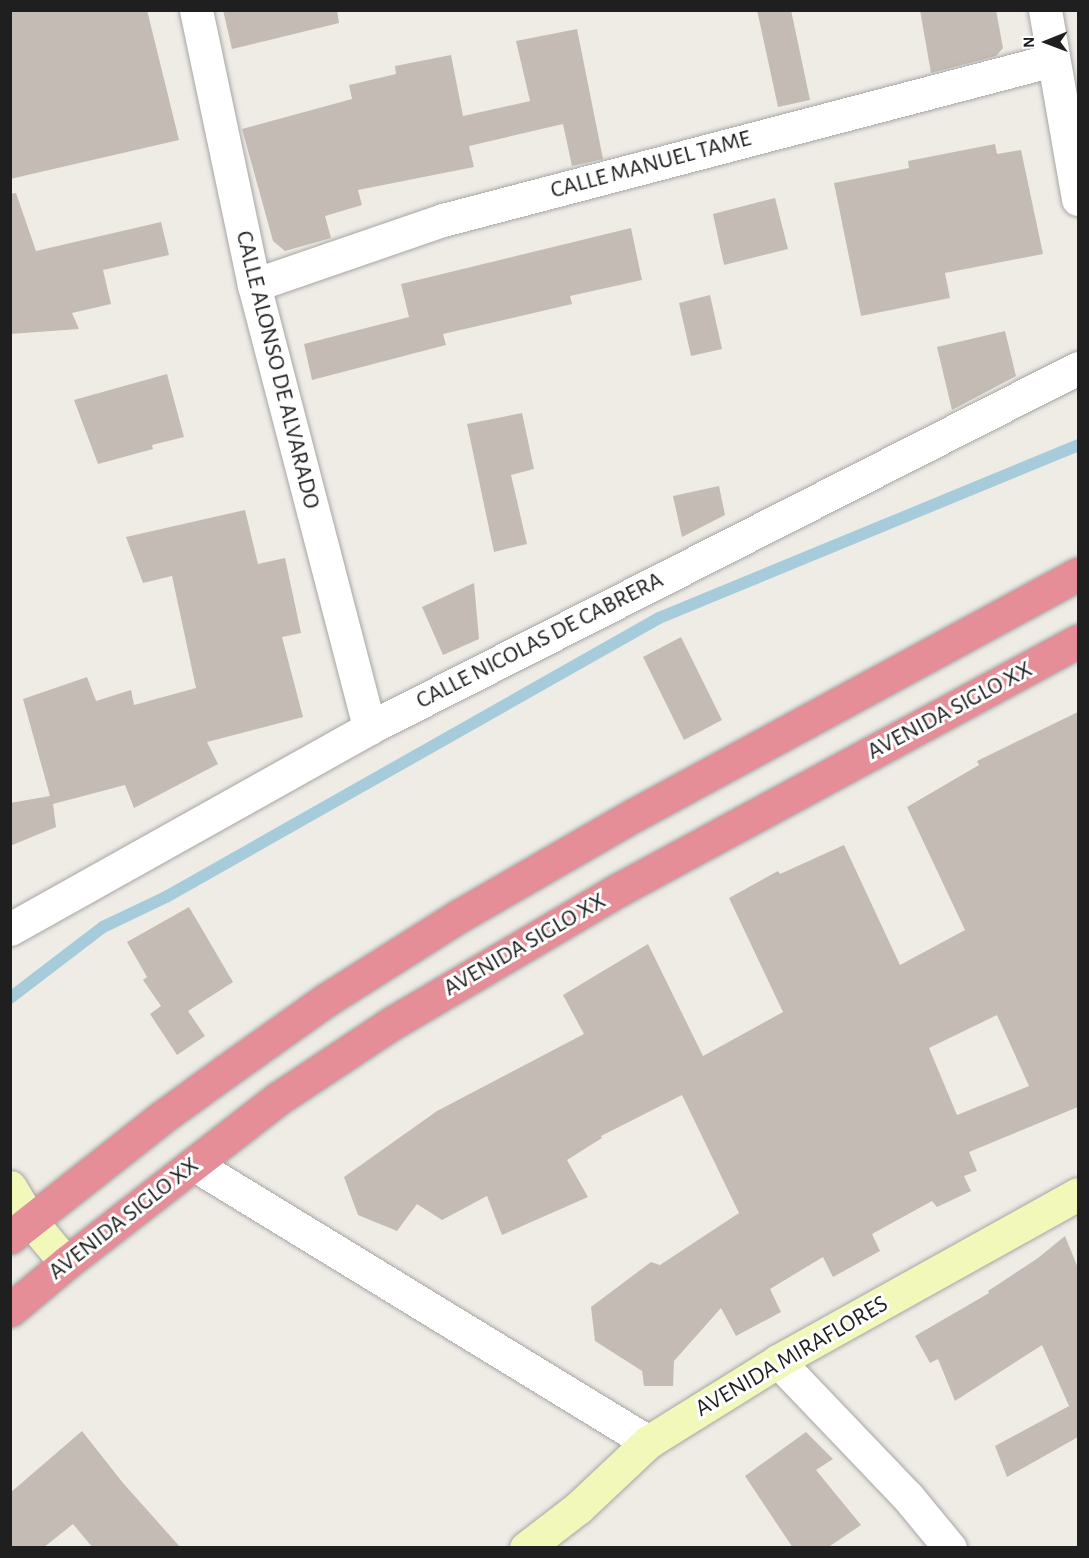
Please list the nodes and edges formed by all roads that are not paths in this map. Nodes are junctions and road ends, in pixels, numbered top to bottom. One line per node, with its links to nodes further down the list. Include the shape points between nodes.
1 (196, 10): 5 (street, CALLE ALONSO DE ALVARADO)
2 (1044, 10): 3 (street)
3 (1053, 60): 4 (street); 5 (street, CALLE MANUEL TAME, via 443,220)
4 (1078, 200)
5 (254, 285): 9 (street, CALLE ALONSO DE ALVARADO)
6 (1078, 368): 9 (street, CALLE NICOLAS DE CABRERA)
7 (1078, 574): 14 (highway, via 636,814 459,916 326,1000 226,1071)
8 (1078, 641): 11 (highway, AVENIDA SIGLO XX, via 620,890 394,1022 279,1098)
9 (369, 728): 10 (street, CALLE NICOLAS DE CABRERA)
10 (10, 928)
11 (195, 1165): 15 (highway, AVENIDA SIGLO XX); 18 (street)
12 (10, 1186): 14 (street)
13 (1078, 1194): 17 (street, AVENIDA MIRAFLORES)
14 (20, 1229): 15 (street)
15 (66, 1263): 16 (highway, AVENIDA SIGLO XX)
16 (10, 1310)
17 (778, 1361): 18 (street, AVENIDA MIRAFLORES); 20 (street, via 908,1497)
18 (648, 1442): 19 (street, AVENIDA MIRAFLORES, via 578,1508)
19 (526, 1548)
20 (950, 1548)

